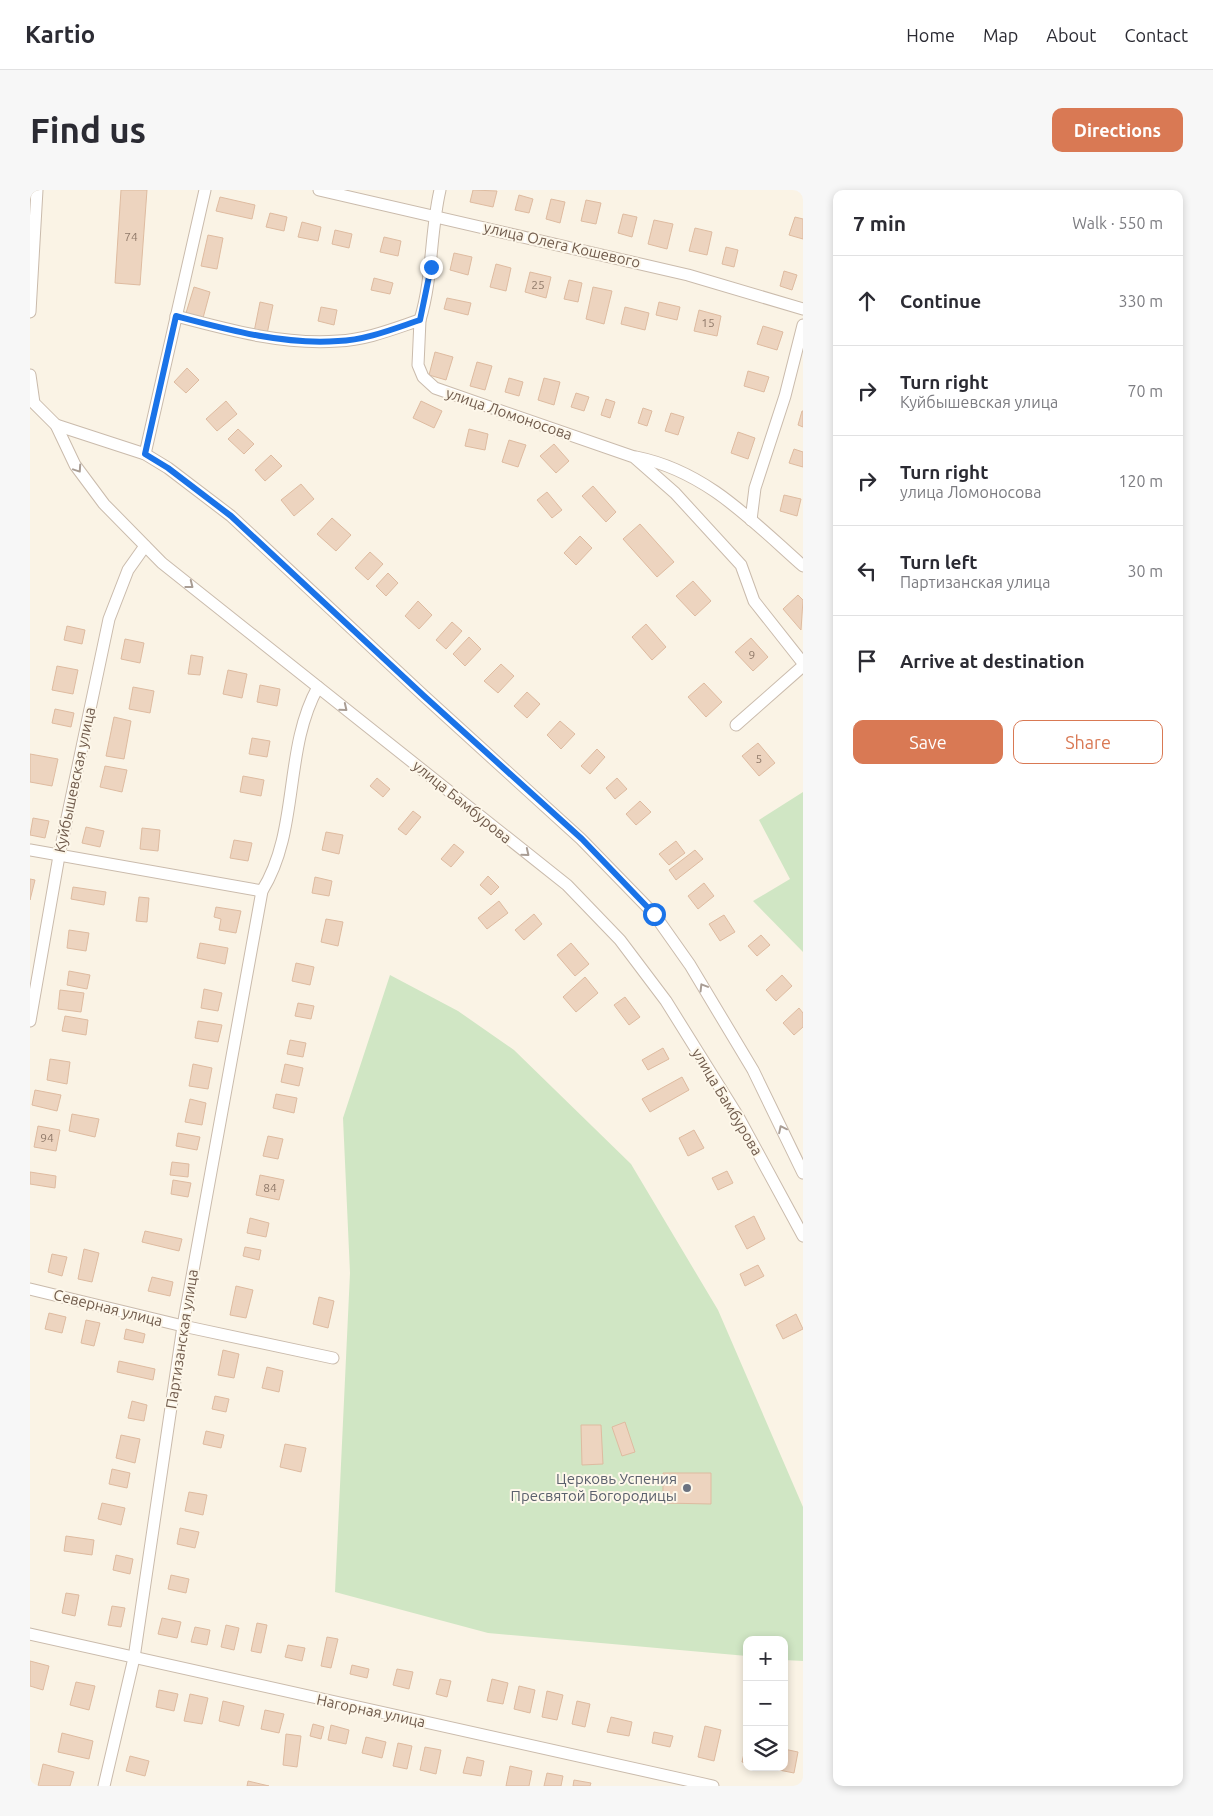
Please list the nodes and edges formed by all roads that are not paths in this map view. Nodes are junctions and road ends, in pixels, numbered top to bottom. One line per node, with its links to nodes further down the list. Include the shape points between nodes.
1 (37, 190): 7 (street)
2 (204, 190): 8 (street)
3 (319, 190): 5 (street, улица Олега Кошевого)
4 (440, 190): 5 (street)
5 (435, 215): 6 (street, улица Олега Кошевого, via 688,276); 9 (street, via 431,267)
6 (803, 309)
7 (30, 312)
8 (176, 316): 9 (street, via 242,334 299,341 339,341 375,335); 14 (street)
9 (420, 320): 15 (street, улица Ломоносова, via 418,365 423,378 435,388)
10 (803, 325): 16 (street, via 786,396 755,488)
11 (30, 374): 12 (street)
12 (32, 403): 13 (street)
13 (56, 425): 14 (street); 17 (street, улица Бамбурова, one-way to 17, via 74,465 104,504)
14 (145, 454): 26 (street, one-way to 14, via 753,1070 690,965 654,914 582,839 231,516)
15 (634, 457): 16 (street, via 661,462 704,482); 19 (street, улица Ломоносова, via 675,493 741,565 754,601)
16 (751, 520): 18 (street)
17 (145, 546): 20 (street, улица Бамбурова, one-way to 20); 23 (street, Куйбышевская улица, via 128,570 109,619)
18 (803, 566)
19 (803, 664): 21 (street)
20 (318, 688): 24 (street, via 304,718 283,839 274,872); 27 (street, улица Бамбурова, one-way to 27, via 566,885 620,940 666,1001 739,1118)
21 (736, 725)
22 (30, 850): 23 (street)
23 (59, 856): 24 (street); 25 (street, Куйбышевская улица)
24 (262, 891): 29 (street, Партизанская улица)
25 (30, 1022)
26 (803, 1173)
27 (803, 1236)
28 (30, 1289): 29 (street, Северная улица)
29 (183, 1326): 30 (street, Северная улица); 32 (street, Партизанская улица)
30 (333, 1358)
31 (30, 1634): 32 (street, Нагорная улица)
32 (134, 1658): 33 (street, Партизанская улица); 34 (street, Нагорная улица)
33 (104, 1786)
34 (713, 1786)

